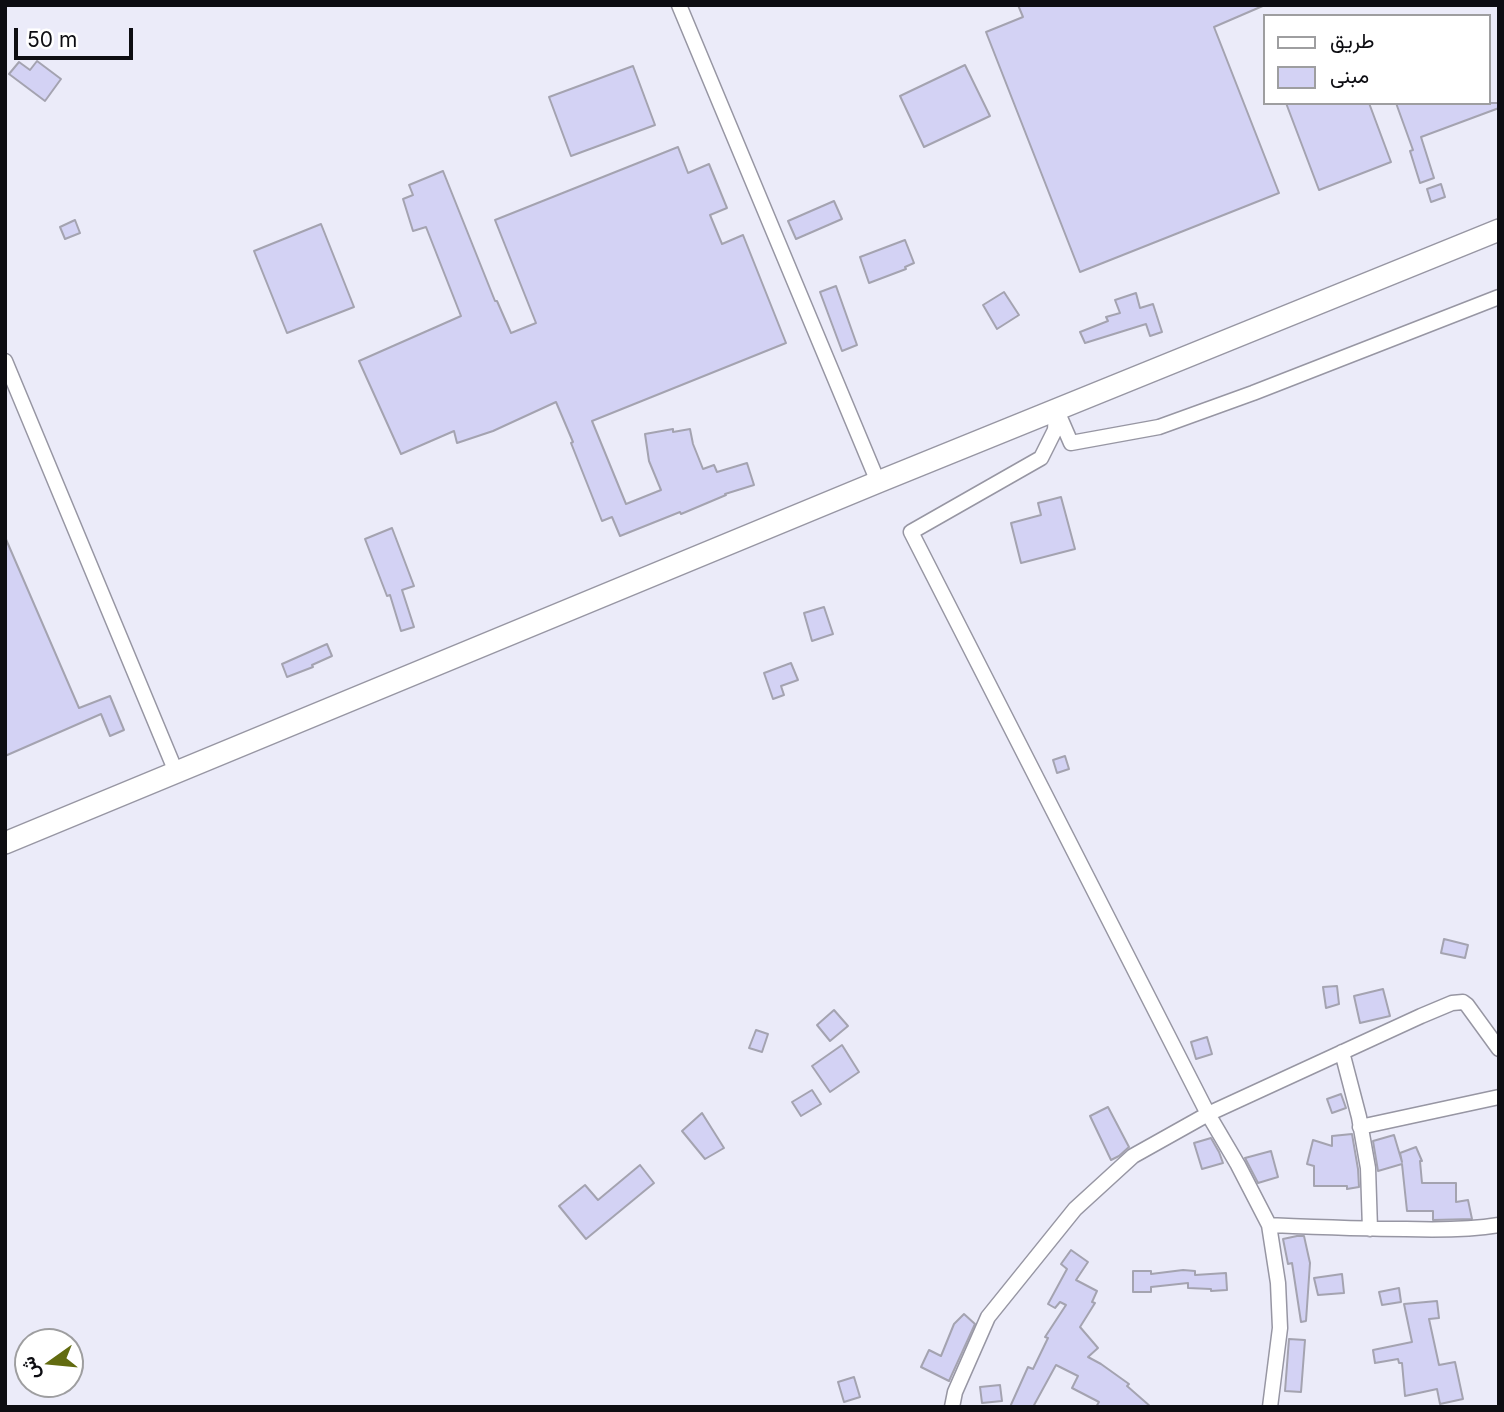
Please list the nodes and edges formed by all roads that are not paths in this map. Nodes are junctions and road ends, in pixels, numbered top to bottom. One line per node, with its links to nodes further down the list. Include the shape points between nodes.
1 (679, 5): 6 (street)
2 (1499, 230): 5 (street)
3 (1499, 297): 5 (street, via 1158,427 1071,443)
4 (5, 361): 7 (street)
5 (1056, 410): 6 (street); 12 (street, via 1055,430 1041,458 911,532)
6 (878, 482): 7 (street)
7 (176, 772): 8 (street)
8 (5, 843)
9 (1499, 1049): 10 (street, via 1471,1009 1459,1001)
10 (1342, 1052): 12 (street); 13 (street)
11 (1499, 1097): 13 (street)
12 (1208, 1114): 14 (street); 17 (street, via 1133,1156 1075,1209 988,1317)
13 (1360, 1128): 16 (street, via 1368,1168)
14 (1269, 1225): 16 (street); 18 (street, via 1280,1328)
15 (1499, 1225): 16 (street)
16 (1370, 1229)
17 (952, 1407)
18 (1270, 1407)

